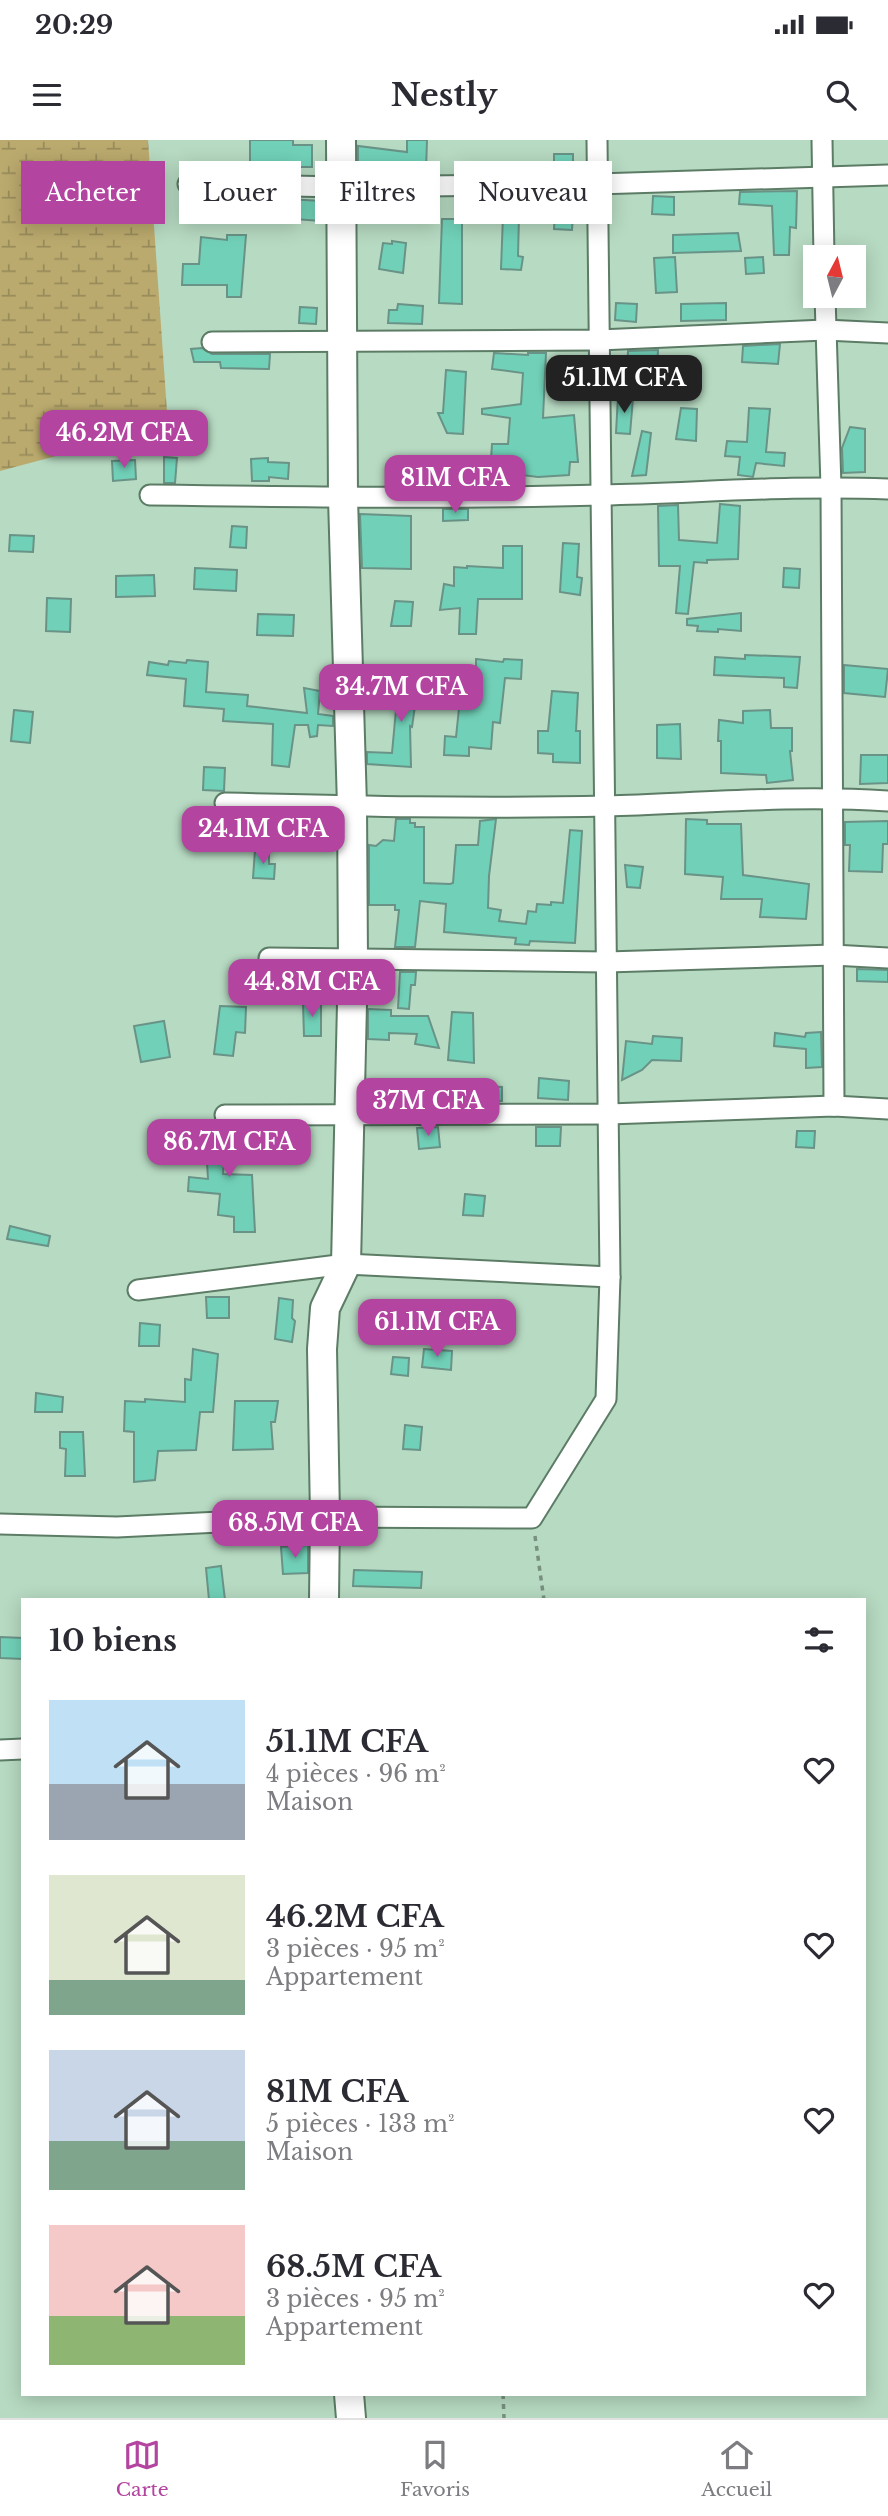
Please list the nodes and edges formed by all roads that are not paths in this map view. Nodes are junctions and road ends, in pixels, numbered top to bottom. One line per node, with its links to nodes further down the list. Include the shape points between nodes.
1 (341, 140): 4 (street)
2 (597, 140): 5 (street)
3 (822, 140): 7 (street)
4 (341, 161)
5 (597, 161)
6 (888, 175): 7 (street)
7 (822, 176): 8 (street); 11 (street)
8 (612, 183)
9 (341, 224): 17 (street)
10 (598, 224): 15 (street)
11 (824, 245)
12 (825, 308): 13 (street)
13 (825, 330): 14 (street); 15 (street); 18 (street)
14 (888, 333)
15 (599, 340): 17 (street); 21 (street)
16 (212, 342): 17 (street)
17 (343, 342): 22 (street)
18 (831, 486): 19 (street); 21 (street); 23 (street)
19 (888, 489)
20 (150, 495): 22 (street)
21 (601, 495): 22 (street); 27 (street)
22 (343, 498): 26 (street)
23 (832, 797): 24 (street); 27 (street); 28 (street)
24 (888, 801)
25 (225, 803): 26 (street)
26 (352, 806): 27 (street); 31 (street)
27 (605, 806): 32 (street)
28 (833, 955): 30 (street); 32 (street); 33 (street)
29 (269, 958): 31 (street)
30 (888, 958)
31 (353, 960): 32 (street); 37 (street)
32 (607, 962): 35 (street)
33 (834, 1106): 34 (street); 35 (street)
34 (888, 1109)
35 (609, 1114): 37 (street); 39 (street)
36 (225, 1115): 37 (street)
37 (351, 1115): 38 (street)
38 (346, 1264): 39 (street); 40 (street); 41 (street, via 325,1308)
39 (610, 1277): 41 (street, via 606,1399 533,1518)
40 (138, 1290)
41 (325, 1517): 42 (street, via 117,1527); 43 (street)
42 (0, 1524)
43 (324, 1598)
44 (21, 1749): 45 (street)
45 (0, 1750)
46 (349, 2396): 47 (street)
47 (351, 2418)

